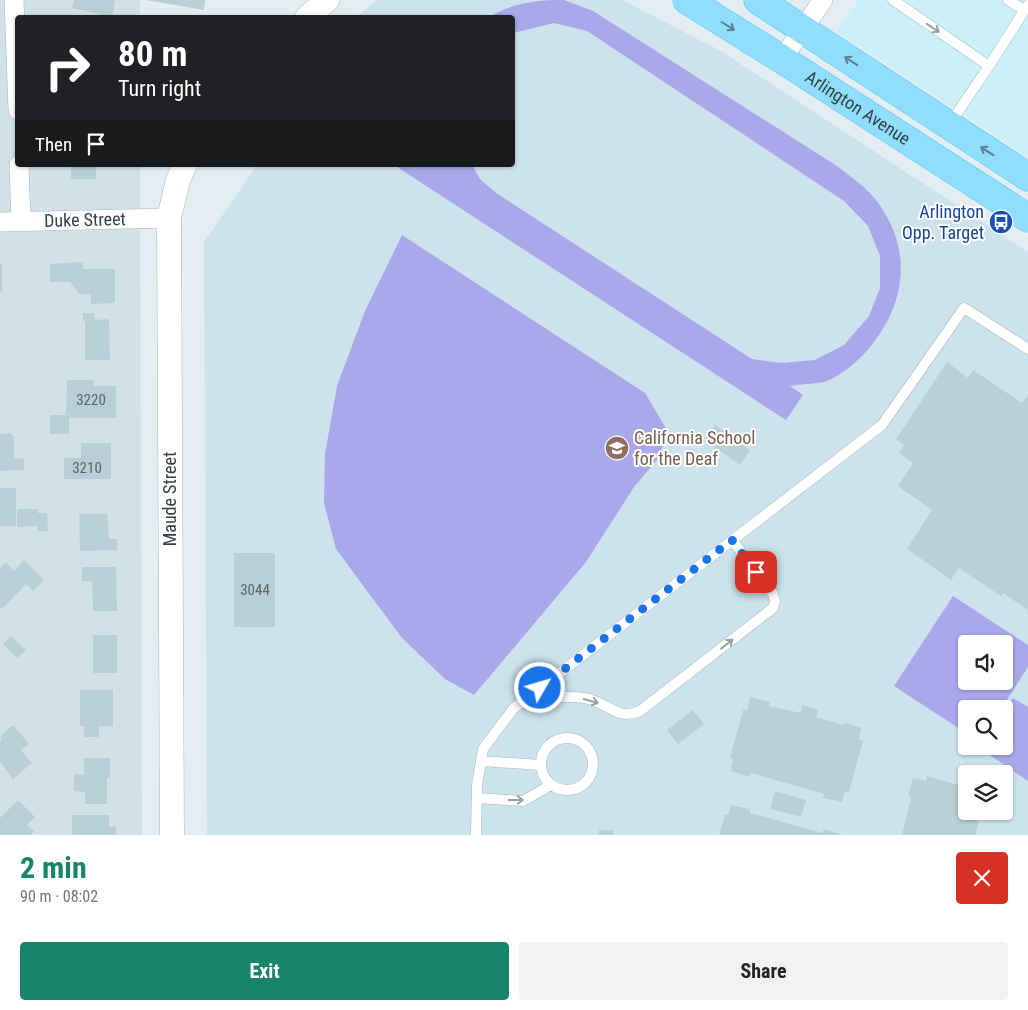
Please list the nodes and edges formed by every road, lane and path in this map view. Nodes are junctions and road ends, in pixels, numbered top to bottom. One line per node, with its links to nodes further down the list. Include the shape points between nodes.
1 (14, 0): 8 (street)
2 (687, 0): 10 (main road, Arlington Avenue, one-way to 10)
3 (758, 0): 9 (main road, Arlington Avenue)
4 (824, 0): 9 (street)
5 (893, 0): 11 (lane, one-way to 11)
6 (1008, 0): 7 (lane)
7 (1026, 7): 11 (lane)
8 (15, 28)
9 (803, 30): 10 (street); 12 (main road, Arlington Avenue, one-way to 9)
10 (782, 59): 17 (main road, Arlington Avenue)
11 (989, 66): 12 (lane)
12 (949, 125): 15 (main road, Arlington Avenue, one-way to 12)
13 (19, 167): 18 (street)
14 (184, 167): 16 (street, Maude Street)
15 (1028, 177)
16 (169, 218): 18 (street, Duke Street); 27 (street, Maude Street)
17 (1028, 218)
18 (21, 221): 19 (street, Duke Street)
19 (0, 222)
20 (1028, 349): 21 (lane, via 964,308 882,425)
21 (732, 540): 22 (lane); 22 (lane, one-way to 21, via 591,699 616,712 632,714 773,608 773,594)
22 (526, 700): 23 (lane, via 513,709 494,732 483,749)
23 (481, 761): 24 (lane); 26 (lane)
24 (541, 765): 25 (lane); 25 (lane, via 546,748 561,738 578,740 591,752 594,769 584,784 568,791)
25 (551, 785): 26 (lane, one-way to 25, via 523,800)
26 (477, 798): 28 (lane)
27 (172, 835)
28 (476, 835)

